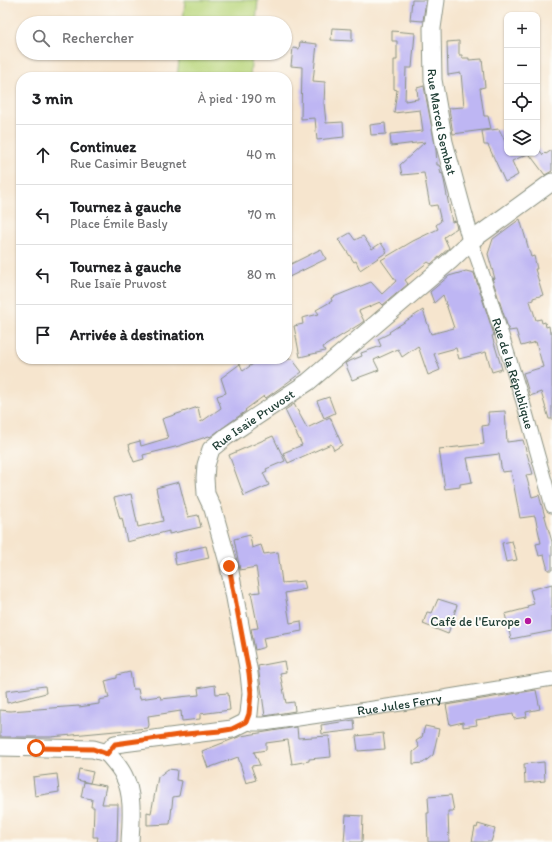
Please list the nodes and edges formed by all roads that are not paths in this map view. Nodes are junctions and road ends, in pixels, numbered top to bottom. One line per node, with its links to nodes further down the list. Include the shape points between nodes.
1 (436, 0): 3 (street, Rue Marcel Sembat, via 432,28 434,80 444,142)
2 (552, 182): 3 (street, Rue Isaïe Pruvost)
3 (471, 241): 4 (street, Rue de la République, via 523,402); 6 (street, Rue Isaïe Pruvost, via 308,382 211,449 206,465 206,494 213,509 229,566 249,673 251,702)
4 (552, 506)
5 (552, 679): 6 (street, Rue Jules Ferry, via 264,724)
6 (246, 722): 8 (street, via 232,729 115,744)
7 (0, 748): 8 (street, via 93,749)
8 (107, 754): 9 (street, via 125,776 130,792)
9 (130, 842)

